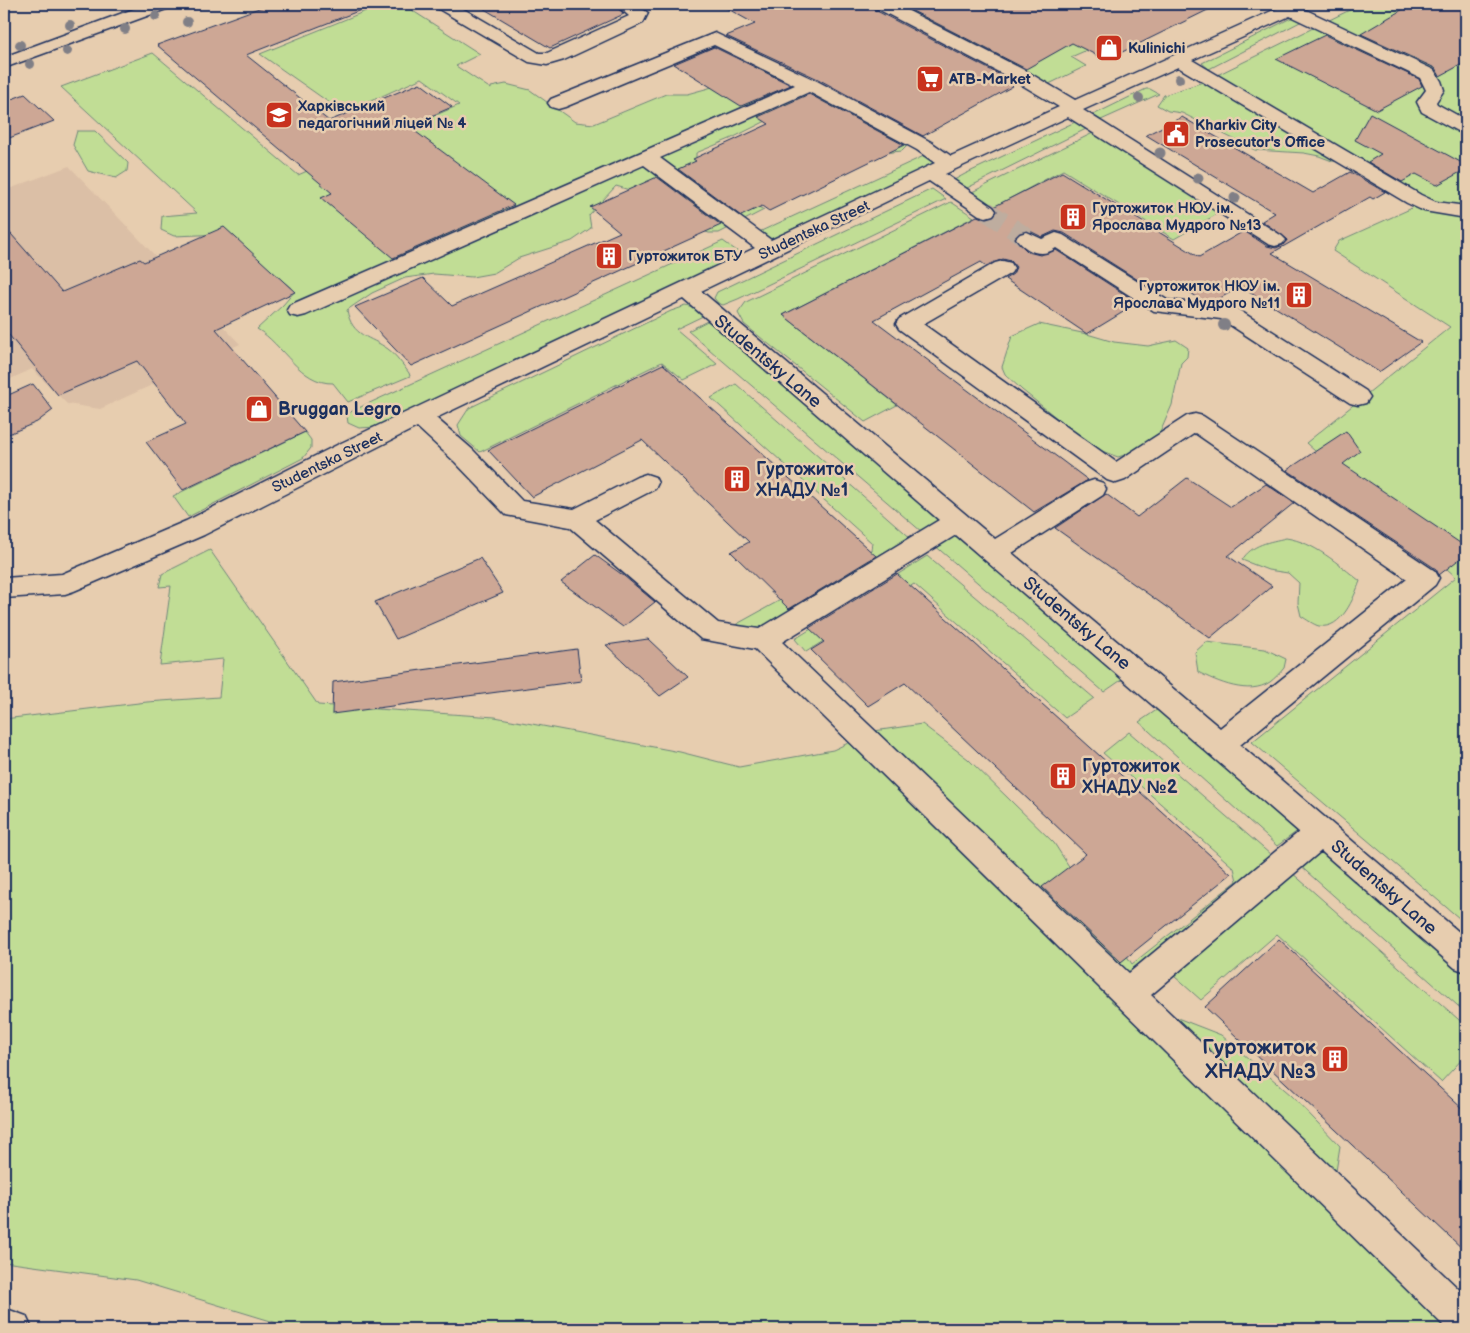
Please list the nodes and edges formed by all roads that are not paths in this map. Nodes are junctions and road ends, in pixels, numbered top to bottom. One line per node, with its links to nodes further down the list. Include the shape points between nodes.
1 (162, 4): 7 (street)
2 (443, 4): 3 (street, via 535,58 547,59 637,19 639,14)
3 (624, 4)
4 (882, 4): 10 (street, via 1019,75)
5 (1296, 6): 6 (street, Studentska Street); 11 (street, via 1427,74 1435,90 1426,102 1429,108)
6 (1180, 60): 10 (street, Studentska Street); 15 (street, via 1414,199 1432,207)
7 (4, 63)
8 (810, 85): 9 (street, via 715,38); 12 (street); 13 (street, via 924,146)
9 (558, 103)
10 (1073, 109): 13 (street, Studentska Street); 16 (street)
11 (1466, 128)
12 (646, 157): 18 (street); 21 (street)
13 (940, 169): 14 (street); 18 (street, Studentska Street)
14 (986, 211)
15 (1466, 212)
16 (1275, 240)
17 (1032, 247): 22 (street, via 1056,239 1162,306 1226,312)
18 (771, 250): 20 (street, Studentska Street)
19 (1003, 268): 31 (street, via 907,324 1116,474 1195,422 1426,578)
20 (687, 290): 23 (street, Studentska Street); 27 (street, Studentsky Lane)
21 (298, 310)
22 (1358, 398)
23 (421, 417): 26 (street, via 516,509); 29 (street, Studentska Street, via 348,450 195,528 66,584)
24 (646, 483): 26 (street)
25 (1094, 489): 28 (street)
26 (577, 519): 30 (street, via 711,632)
27 (958, 521): 28 (street, Studentsky Lane); 30 (street)
28 (994, 552): 31 (street, Studentsky Lane)
29 (4, 588)
30 (763, 640): 34 (street)
31 (1220, 745): 32 (street, Studentsky Lane)
32 (1321, 832): 33 (street, Studentsky Lane); 34 (street)
33 (1466, 958)
34 (1128, 994): 35 (street)
35 (1466, 1322)
36 (4, 1327): 37 (street)
37 (13, 1329)

